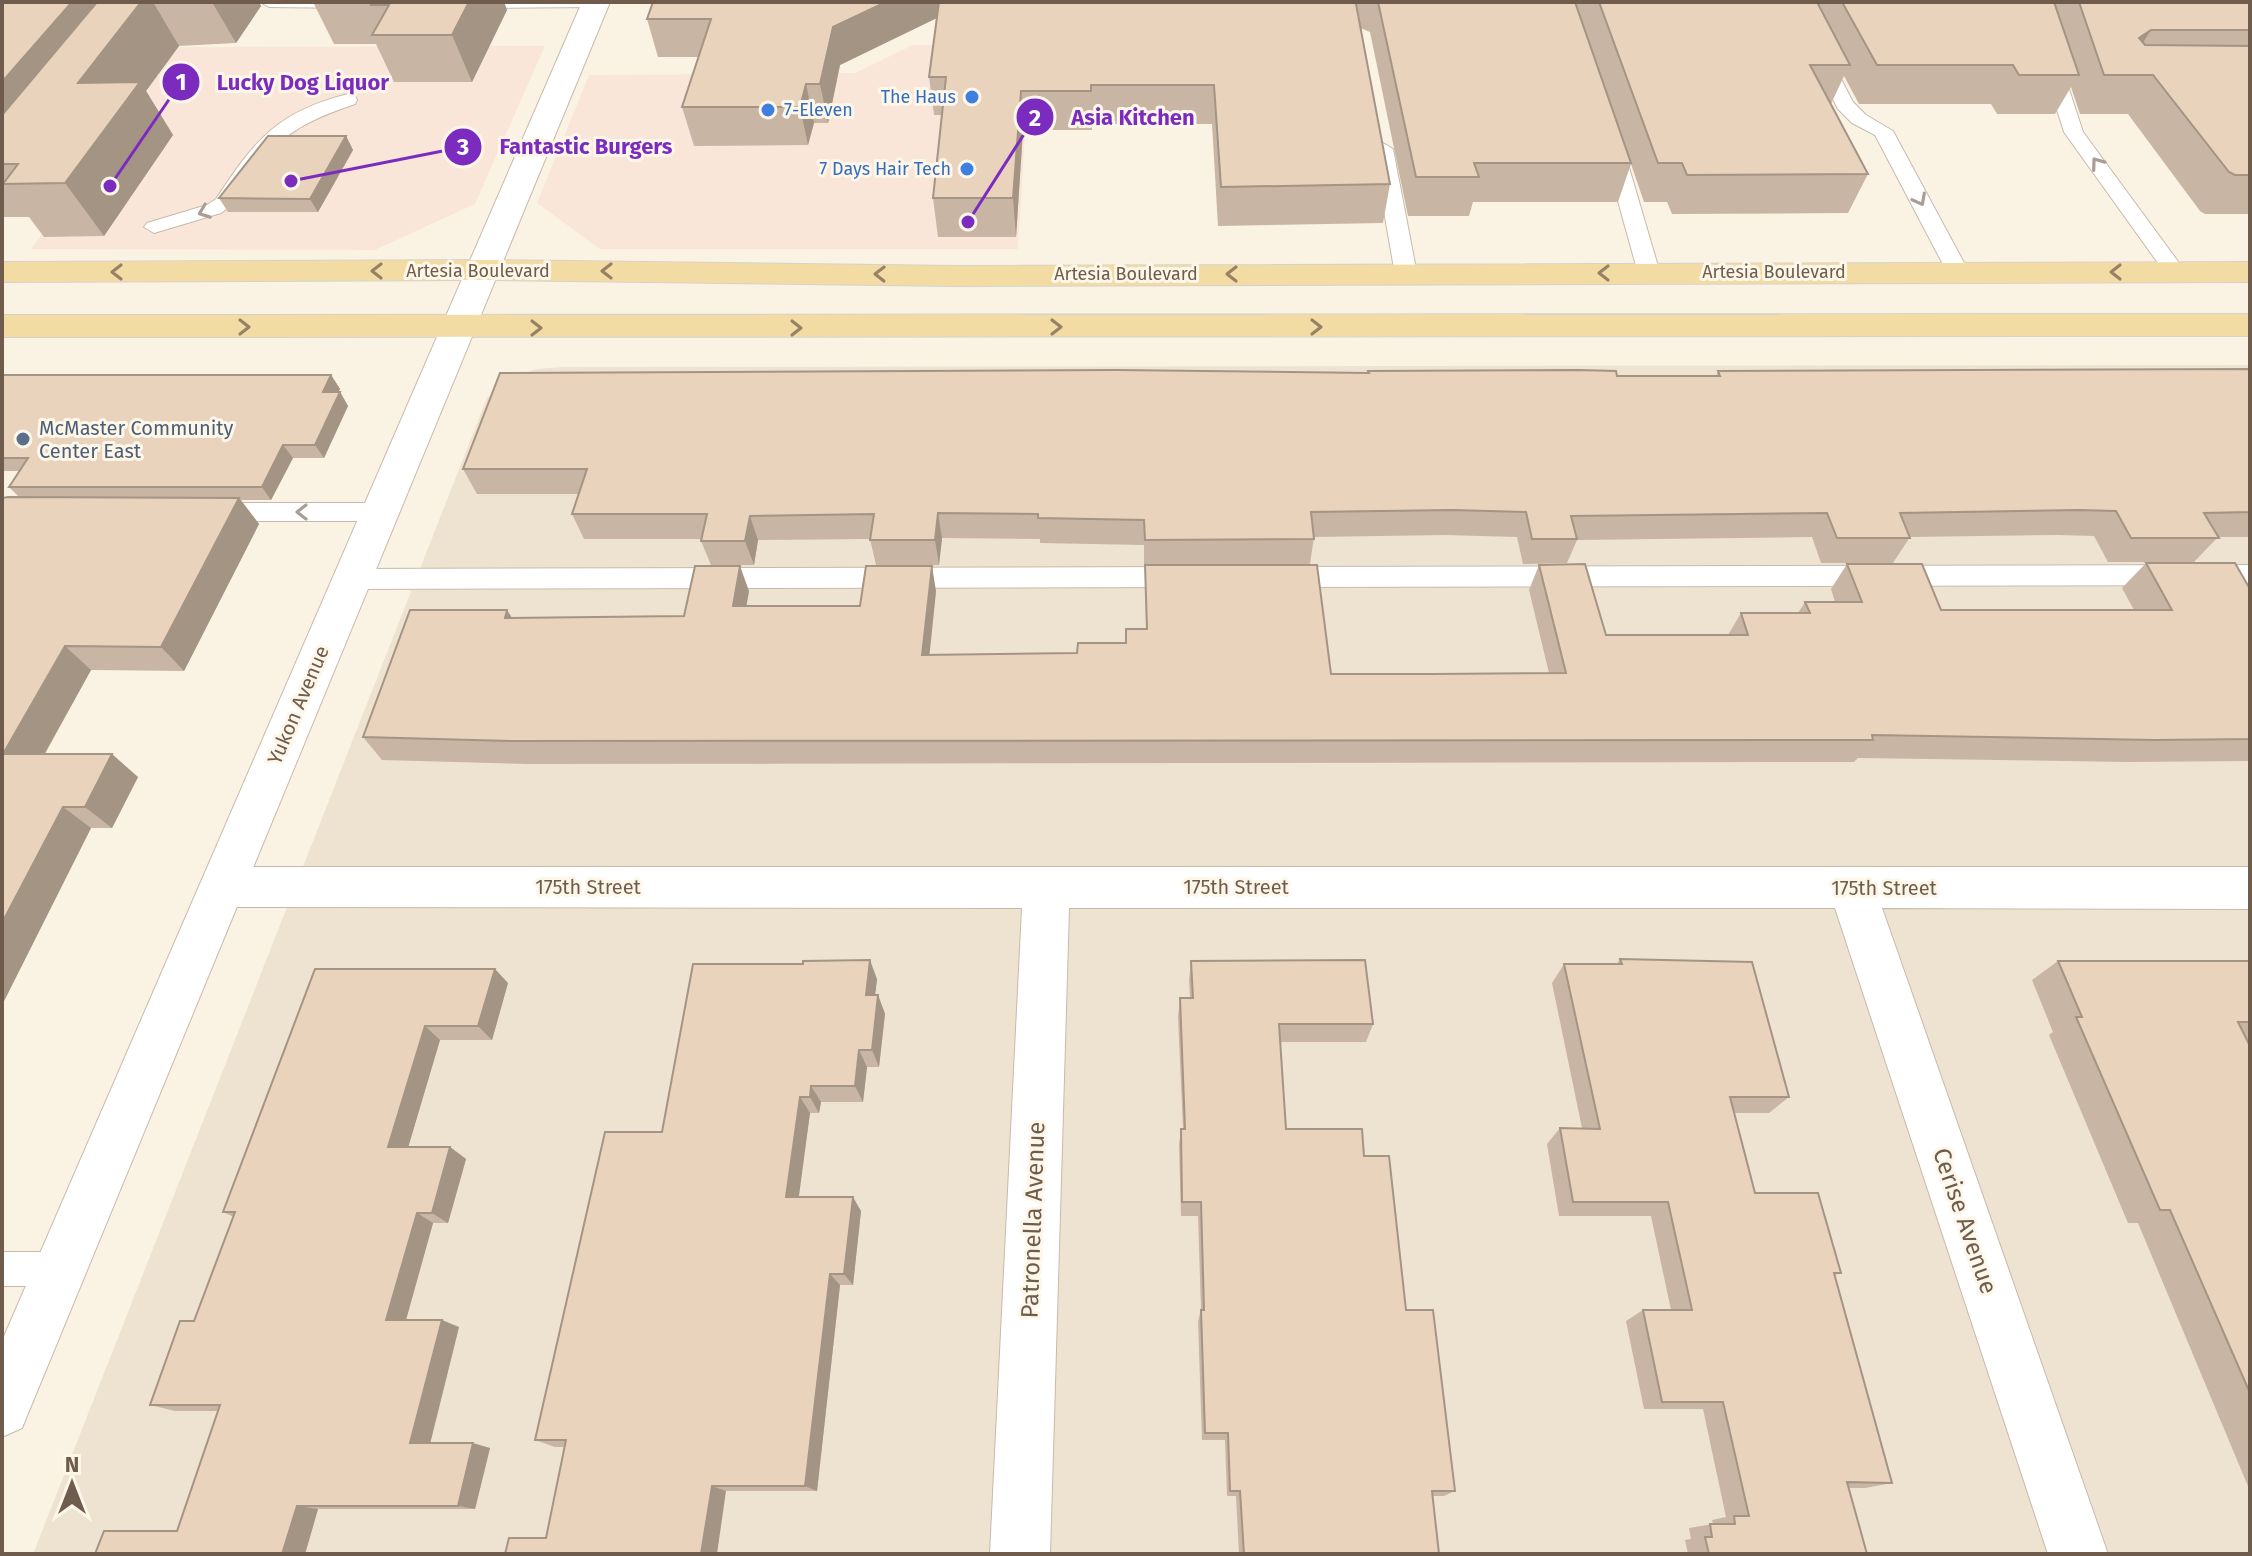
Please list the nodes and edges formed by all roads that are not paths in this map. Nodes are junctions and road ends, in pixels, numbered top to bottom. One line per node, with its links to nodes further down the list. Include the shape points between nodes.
1 (269, 2): 5 (lane)
2 (596, 2): 6 (lane); 11 (street, Yukon Avenue)
3 (1792, 2): 13 (lane, one-way to 13, via 1845,105 1883,131)
4 (2022, 2): 14 (lane, one-way to 4, via 2074,132 2044,40)
5 (375, 3)
6 (454, 3)
7 (348, 100): 10 (lane, one-way to 10, via 306,113 270,136 214,209)
8 (1378, 127): 17 (lane)
9 (1609, 133): 16 (lane)
10 (154, 227)
11 (483, 270): 12 (main road, Artesia Boulevard, one-way to 12); 17 (main road, Artesia Boulevard, one-way to 11); 20 (street, Yukon Avenue)
12 (2, 272)
13 (1958, 272): 14 (main road, Artesia Boulevard, one-way to 13); 16 (main road, Artesia Boulevard)
14 (2175, 272): 15 (main road, Artesia Boulevard)
15 (2250, 272)
16 (1649, 273): 17 (main road, Artesia Boulevard, one-way to 17)
17 (1406, 274)
18 (2250, 325): 20 (main road, one-way to 18)
19 (2, 326): 20 (main road, one-way to 20)
20 (458, 328): 22 (street, Yukon Avenue)
21 (188, 512): 22 (lane, one-way to 21)
22 (380, 512): 26 (street, Yukon Avenue)
23 (2250, 575): 25 (lane)
24 (1213, 577): 26 (lane)
25 (1261, 577)
26 (352, 579): 27 (street, Yukon Avenue)
27 (222, 887): 28 (street, 175th Street); 32 (street, Yukon Avenue)
28 (1046, 887): 29 (street, 175th Street); 34 (street, Patronella Avenue)
29 (1852, 888): 30 (street, 175th Street); 35 (street, Cerise Avenue)
30 (2250, 888)
31 (2, 1269): 32 (lane)
32 (61, 1269): 33 (street, Yukon Avenue)
33 (2, 1408)
34 (1020, 1554)
35 (2078, 1554)

